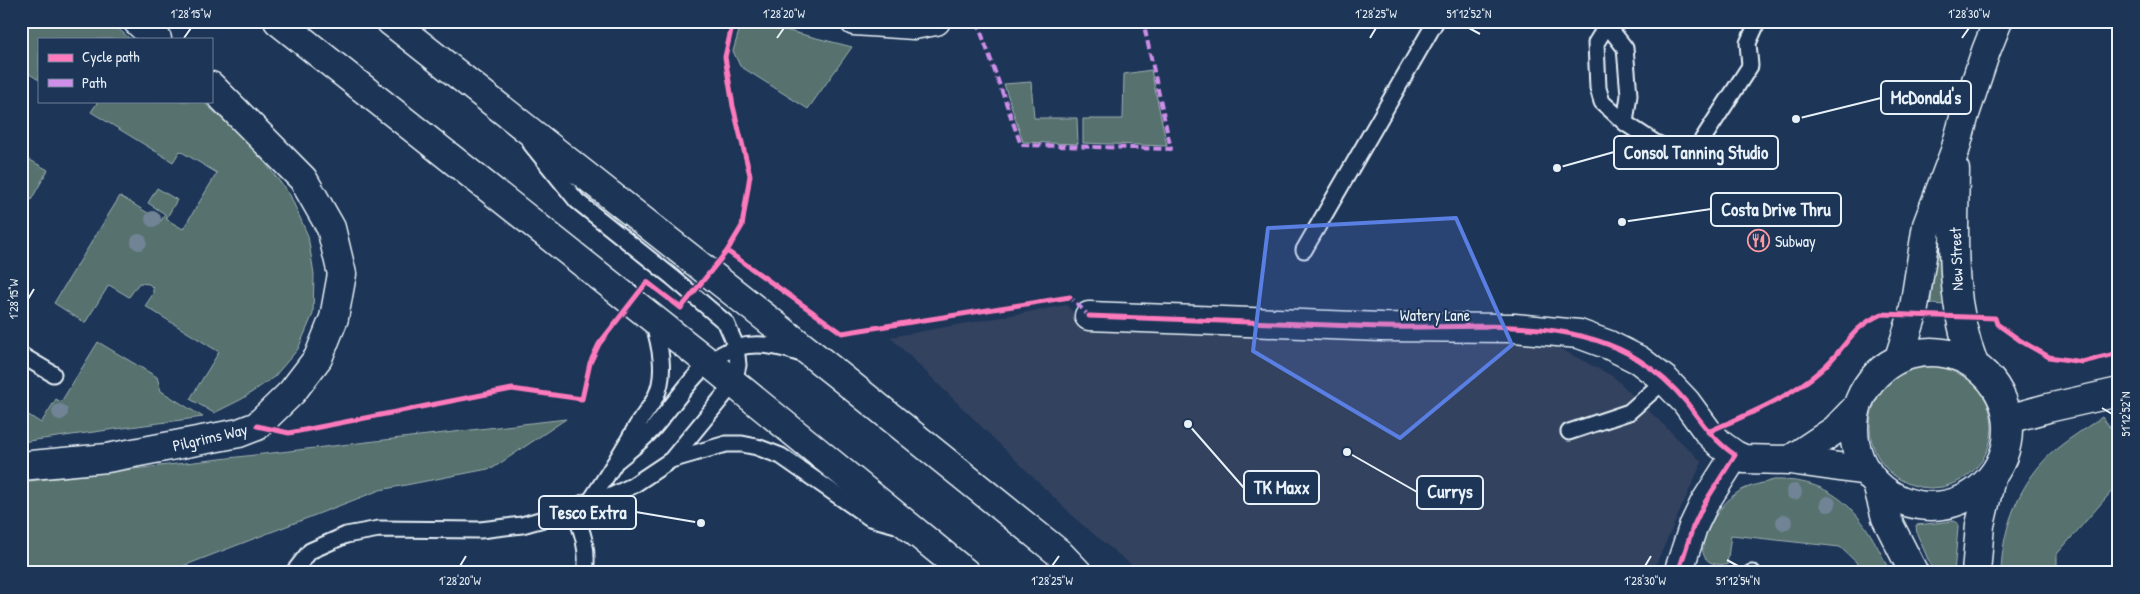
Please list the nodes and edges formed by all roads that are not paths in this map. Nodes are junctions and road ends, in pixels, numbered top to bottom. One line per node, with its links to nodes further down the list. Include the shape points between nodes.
1 (137, 21): 10 (main road)
2 (278, 21): 17 (main road)
3 (390, 21): 12 (main road)
4 (854, 21): 5 (main road, via 914,25)
5 (936, 21)
6 (1436, 21): 15 (lane)
7 (1758, 21): 13 (lane, via 1748,43 1750,66 1699,144 1678,154)
8 (1998, 21): 14 (main road, New Street)
9 (1607, 23): 13 (lane, via 1625,48 1629,95); 13 (lane, via 1596,43 1598,88 1602,102)
10 (156, 38)
11 (212, 87): 35 (main road, Pilgrims Way, via 303,179 331,228 342,274 334,318 318,358 292,392 257,426 239,433 107,458)
12 (504, 112): 18 (lane, via 577,201 726,322); 24 (main road)
13 (1625, 123)
14 (1955, 151): 20 (main road, New Street, via 1927,225 1912,314); 22 (main road, New Street, via 1954,279 1964,340)
15 (1304, 250)
16 (1090, 316): 25 (main road, Watery Lane, via 1547,330 1579,334 1609,345 1639,360)
17 (652, 318): 21 (main road); 32 (lane, via 662,364 660,384 656,398)
18 (736, 346): 21 (lane); 24 (lane, via 781,347 804,355); 26 (lane, via 738,365)
19 (21, 355): 23 (lane)
20 (1899, 358): 22 (main road, New Street, via 1918,352 1937,352); 28 (main road, New Street, via 1874,376)
21 (709, 363): 26 (main road); 32 (lane, via 651,431)
22 (1974, 364): 29 (main road, New Street, via 1991,379 2002,397)
23 (53, 374)
24 (837, 374): 45 (main road, via 1058,553)
25 (1665, 380): 30 (lane, via 1630,412); 31 (main road, Watery Lane, via 1720,446)
26 (734, 383): 33 (lane); 40 (main road)
27 (2119, 392): 29 (main road)
28 (1856, 408): 34 (main road, via 1836,430); 36 (main road, New Street, via 1857,452)
29 (2008, 419): 37 (main road, New Street, via 2008,440 2002,460)
30 (1569, 432)
31 (1735, 455): 34 (main road, Watery Lane, via 1758,461); 41 (main road, via 1704,504)
32 (618, 460): 38 (lane)
33 (671, 460): 38 (lane, via 632,486 610,497); 40 (lane, via 726,444 757,447 781,456 870,518)
34 (1790, 460): 36 (main road, Watery Lane)
35 (21, 466)
36 (1872, 478): 37 (main road, New Street, via 1894,497 1914,504 1936,506 1963,499); 46 (main road, via 1886,518)
37 (1991, 478): 47 (main road, via 1980,525)
38 (591, 500): 39 (lane)
39 (574, 508): 42 (lane, via 522,525 480,530 379,529 346,535 310,551); 43 (lane, via 585,538)
40 (916, 531): 44 (main road)
41 (1680, 572)
42 (293, 573)
43 (585, 573)
44 (966, 573)
45 (1078, 573)
46 (1914, 573)
47 (1976, 573)

